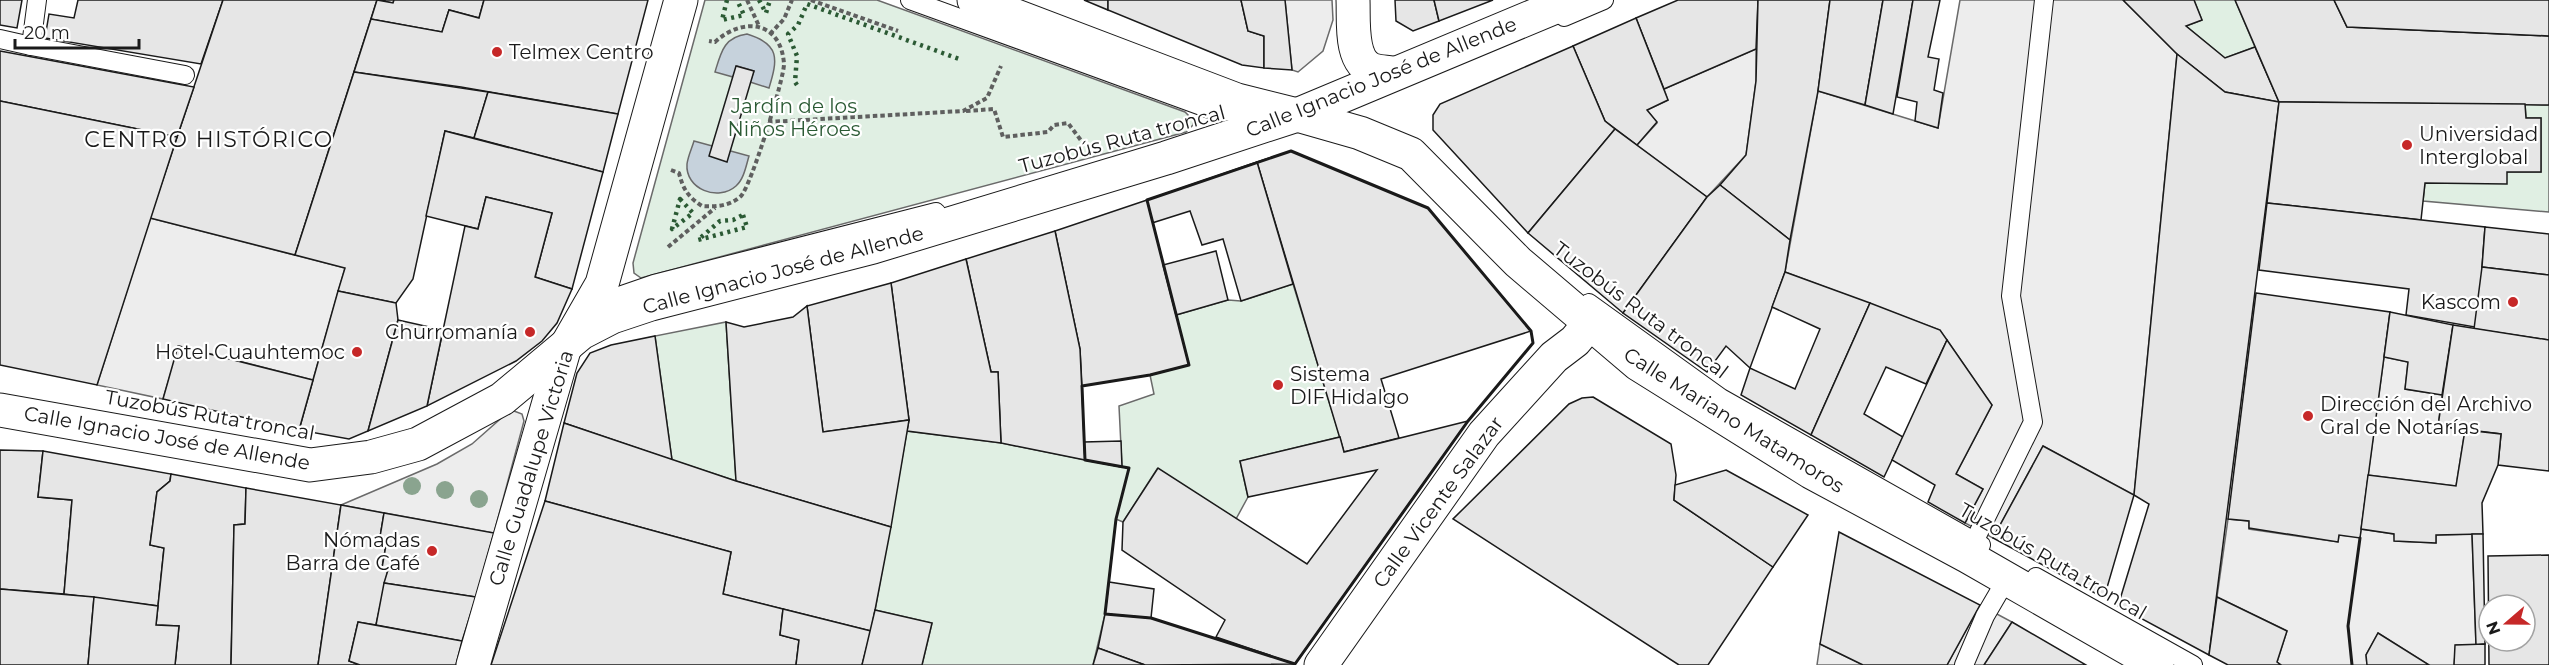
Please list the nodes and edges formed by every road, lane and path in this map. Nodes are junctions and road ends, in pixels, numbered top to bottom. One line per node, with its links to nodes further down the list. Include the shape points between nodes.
1 (37, 0): 18 (lane)
2 (681, 0): 32 (street, Calle Guadalupe Victoria, via 602,284)
3 (747, 0): 12 (path)
4 (792, 0): 14 (path, via 784,18)
5 (811, 0): 13 (path)
6 (910, 0): 23 (lane, Tuzobús Ruta troncal, via 1218,112)
7 (974, 0): 23 (street, Calle Mariano Matamoros, via 1237,100)
8 (1353, 0): 17 (street)
9 (1572, 0): 20 (street, Calle Ignacio José de Allende)
10 (1604, 0): 23 (lane, Tuzobús Ruta troncal, via 1361,102)
11 (2044, 0): 35 (lane, via 2012,296 2032,422)
12 (759, 26): 14 (path); 16 (path, via 735,28 715,42)
13 (899, 31)
14 (770, 34): 24 (path, via 779,46 784,66)
15 (0, 39): 18 (lane)
16 (705, 39)
17 (1355, 42): 20 (street, via 1360,59 1371,70); 23 (street, via 1348,65 1336,82)
18 (31, 46): 21 (lane)
19 (1005, 57): 22 (path, via 987,99)
20 (1392, 73): 23 (street, Calle Ignacio José de Allende)
21 (185, 75)
22 (963, 111): 24 (path); 25 (path, via 994,109 1003,137 1048,132 1054,125 1068,123)
23 (1297, 114): 31 (street, Calle Mariano Matamoros, via 1411,154 1518,262); 32 (street, Calle Ignacio José de Allende, via 997,211 651,304 612,317); 35 (lane, Tuzobús Ruta troncal, via 1361,125 1417,146 1576,294 1721,398)
24 (768, 122): 29 (path, via 750,183 741,196)
25 (1085, 150)
26 (673, 159): 27 (path)
27 (670, 170): 28 (path); 29 (path, via 679,173 690,198 702,206)
28 (668, 180)
29 (716, 207): 30 (path)
30 (663, 252)
31 (1590, 322): 35 (street, Calle Mariano Matamoros, via 1638,364 1811,472); 38 (street, Calle Vicente Salazar, via 1484,434)
32 (570, 340): 33 (lane, Tuzobús Ruta troncal, via 498,394 416,437 371,450 311,458); 34 (street, Calle Ignacio José de Allende, via 502,399 418,444 310,465); 37 (street, Calle Guadalupe Victoria)
33 (0, 399)
34 (0, 410)
35 (1970, 548): 36 (street, Calle Mariano Matamoros); 41 (lane, Tuzobús Ruta troncal)
36 (2006, 580): 39 (lane); 40 (street, Calle Mariano Matamoros)
37 (473, 665)
38 (1321, 665)
39 (1964, 665)
40 (2157, 665)
41 (2193, 665)

